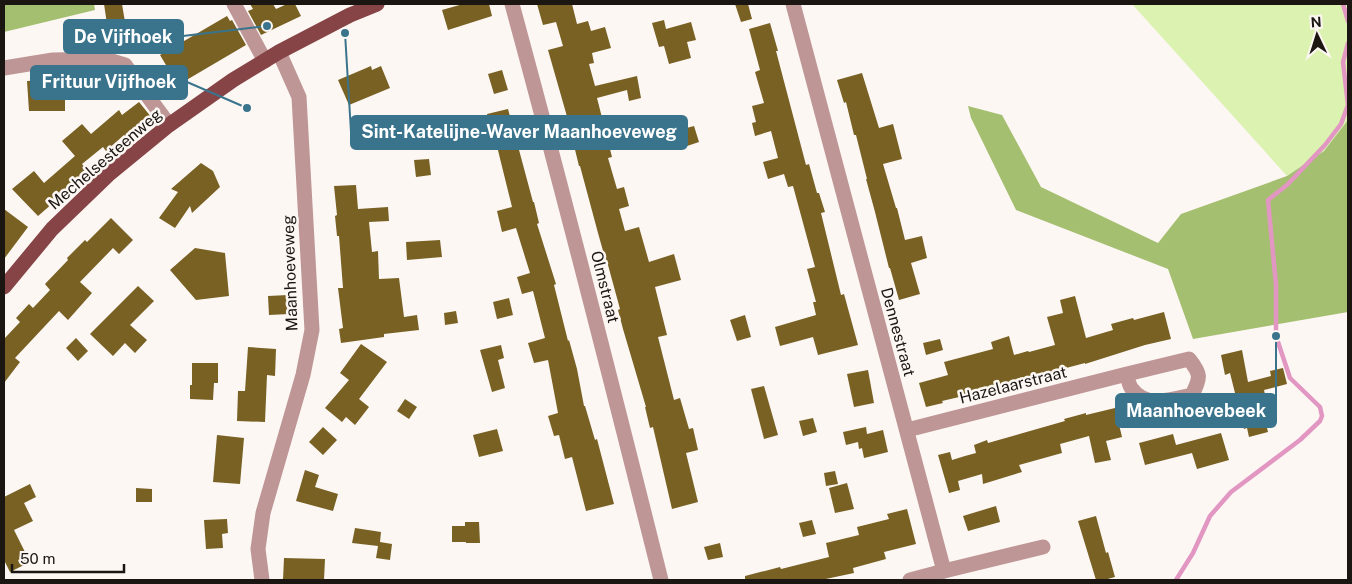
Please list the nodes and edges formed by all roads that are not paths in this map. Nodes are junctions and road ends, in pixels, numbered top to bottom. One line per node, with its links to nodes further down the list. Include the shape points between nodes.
1 (234, 4): 6 (street)
2 (377, 4): 5 (main road, Mechelsesteenweg)
3 (512, 4): 15 (street, Olmstraat)
4 (793, 4): 11 (street, Dennestraat)
5 (279, 52): 6 (main road, Mechelsesteenweg); 14 (street, Maanhoeveweg, via 299,97 312,330 303,375 263,513 258,549)
6 (265, 61): 8 (main road, Mechelsesteenweg)
7 (4, 68): 8 (street, via 53,60 106,59 125,65)
8 (169, 125): 9 (main road, Mechelsesteenweg, via 108,175 52,229)
9 (4, 287)
10 (1127, 374): 11 (street, Hazelaarstraat)
11 (906, 430): 13 (street, Dennestraat)
12 (1042, 547): 13 (street)
13 (944, 571): 16 (street)
14 (262, 580)
15 (661, 580)
16 (910, 580)

